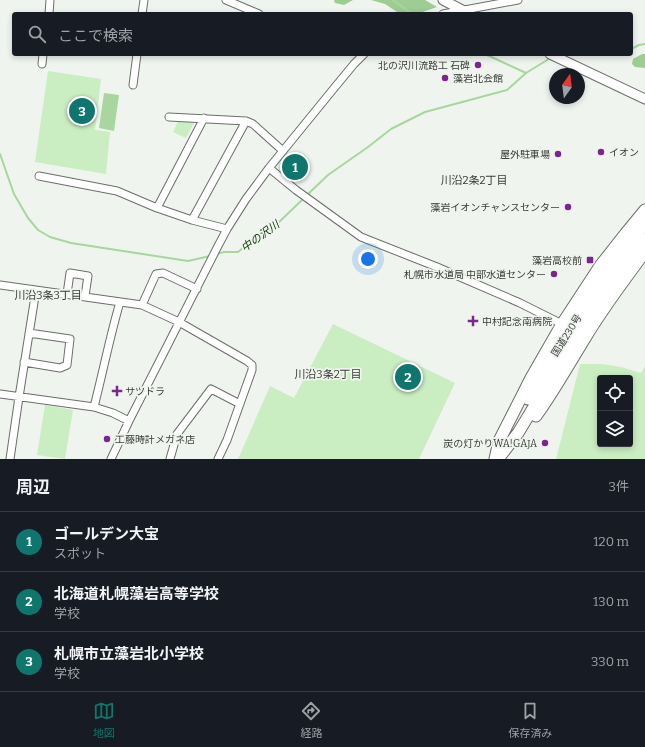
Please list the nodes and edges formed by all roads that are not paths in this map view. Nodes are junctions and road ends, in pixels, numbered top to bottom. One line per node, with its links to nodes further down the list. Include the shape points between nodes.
1 (50, 0): 6 (street)
2 (144, 0): 7 (street)
3 (226, 0): 8 (street)
4 (443, 0): 9 (main road)
5 (518, 0): 9 (street)
6 (49, 12)
7 (142, 12)
8 (254, 12)
9 (466, 12)
10 (43, 56): 14 (street)
11 (137, 56): 15 (street)
12 (361, 56): 20 (street)
13 (554, 56): 16 (main road)
14 (42, 64)
15 (133, 85)
16 (645, 99)
17 (169, 117): 18 (street)
18 (204, 118): 19 (street); 23 (street)
19 (246, 121): 20 (street, via 253,124); 25 (street)
20 (283, 151): 21 (street)
21 (269, 168): 27 (street); 38 (street, via 360,237 437,267)
22 (39, 176): 23 (street, via 117,191)
23 (156, 208): 25 (street)
24 (645, 210): 38 (highway, via 600,266)
25 (192, 220): 27 (street)
26 (645, 224): 46 (highway, 国道230号, via 607,272 574,321 510,429)
27 (228, 229): 31 (street)
28 (645, 239): 46 (highway, 国道230号, via 600,300 518,433)
29 (645, 252): 46 (highway, via 599,317 552,394 513,449)
30 (0, 285): 32 (street)
31 (197, 289): 36 (street, via 163,273 156,274); 37 (street)
32 (36, 290): 33 (street); 39 (street)
33 (67, 294): 34 (street); 34 (street, via 70,273 88,276)
34 (85, 296): 35 (street)
35 (120, 302): 36 (street); 44 (street)
36 (142, 305): 37 (street)
37 (179, 322): 43 (street, via 252,365); 45 (street)
38 (562, 324): 46 (highway, via 499,441)
39 (29, 333): 40 (street); 40 (street, via 70,339 66,365 60,368)
40 (24, 362): 42 (street)
41 (0, 394): 42 (street)
42 (18, 397): 44 (street); 47 (street)
43 (240, 404): 49 (street, via 211,389 177,434); 50 (street)
44 (94, 408): 45 (street)
45 (129, 421): 48 (street)
46 (499, 458)
47 (10, 459)
48 (111, 459)
49 (170, 459)
50 (218, 459)

